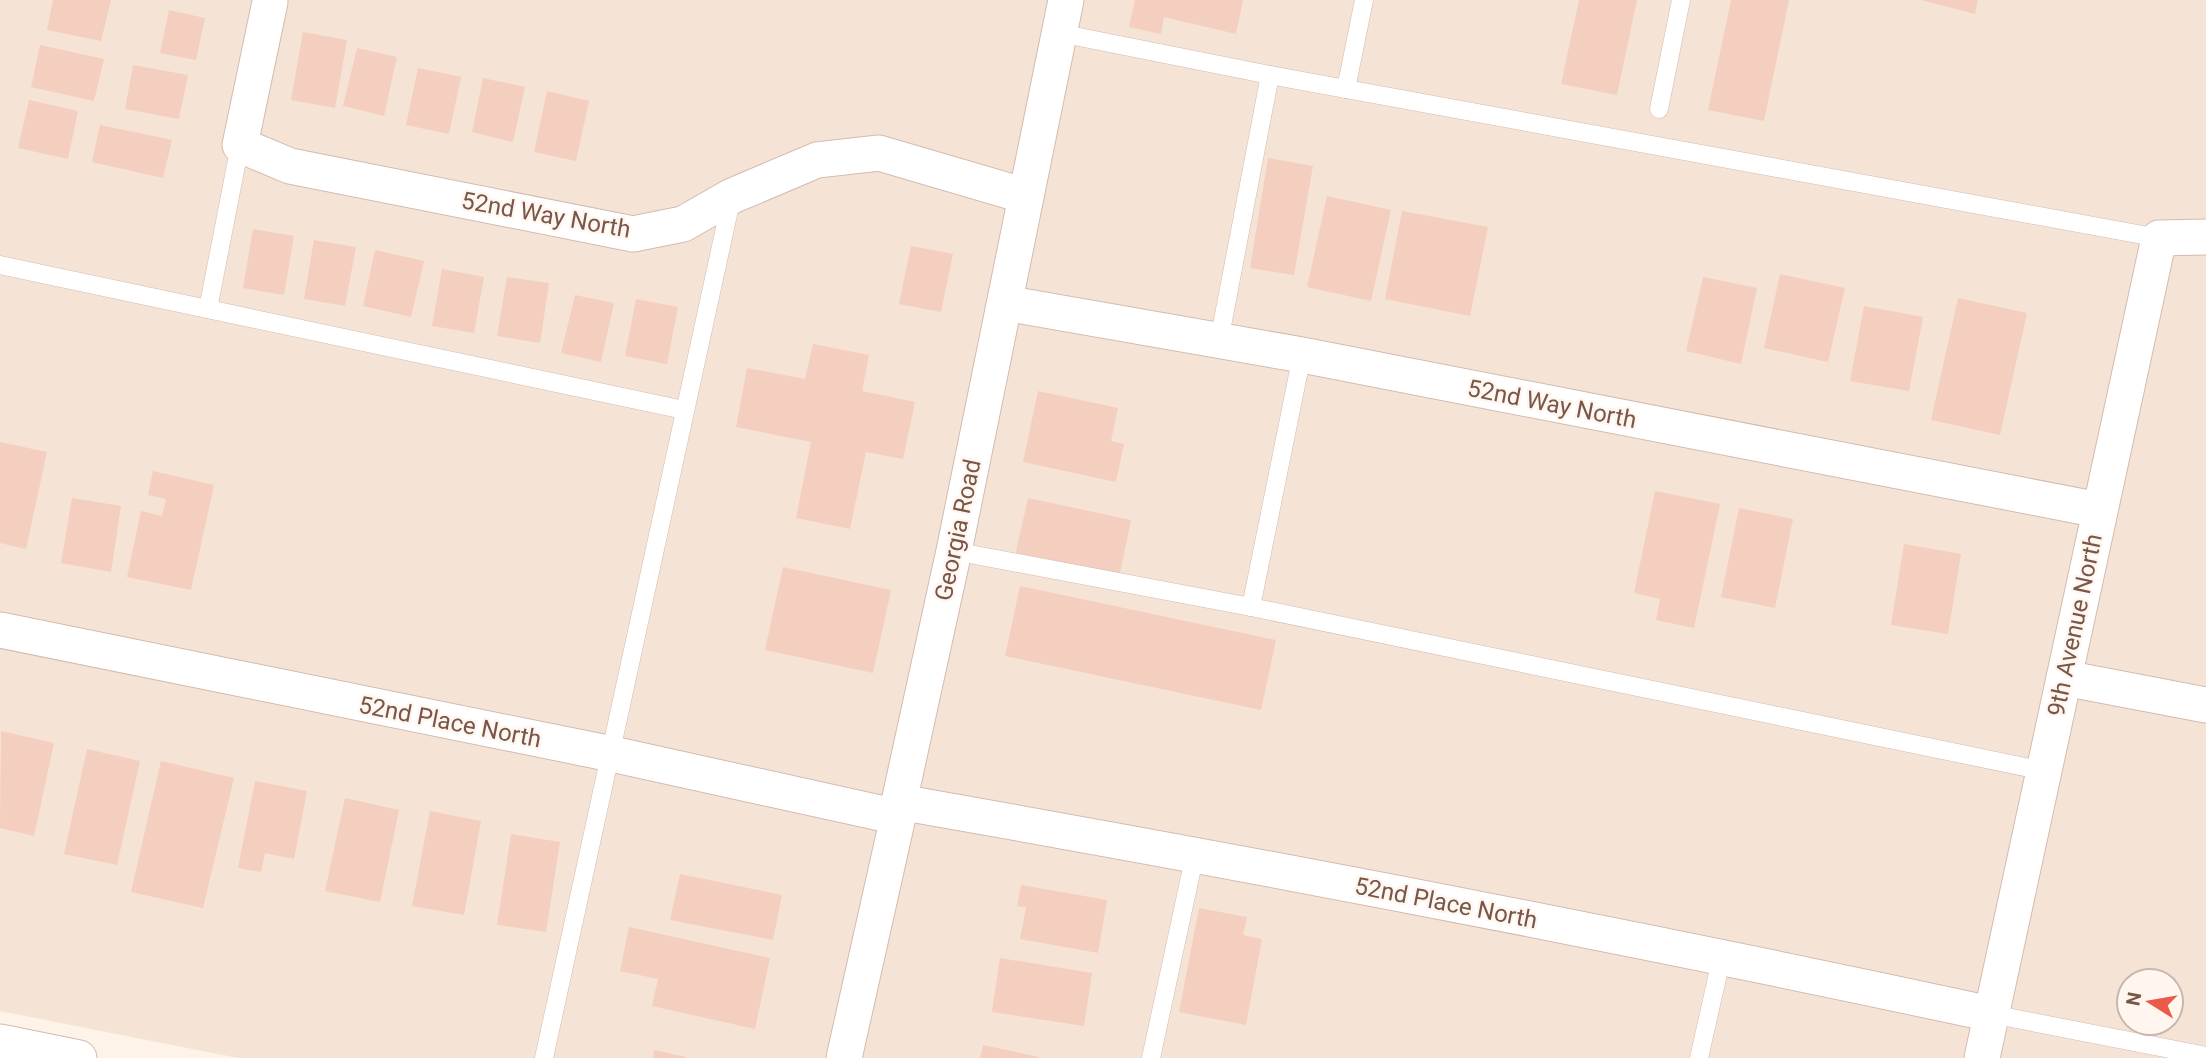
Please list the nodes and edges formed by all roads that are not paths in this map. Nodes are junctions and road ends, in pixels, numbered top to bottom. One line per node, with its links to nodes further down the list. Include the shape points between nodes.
1 (1364, 0): 6 (lane)
2 (1681, 0): 7 (lane)
3 (270, 2): 8 (street)
4 (1062, 16): 5 (lane); 10 (street, Georgia Road)
5 (1270, 75): 6 (lane); 16 (lane)
6 (1346, 89): 12 (lane)
7 (1659, 109)
8 (240, 145): 9 (street, 52nd Way North, via 290,166 632,234 683,224); 15 (lane)
9 (732, 196): 10 (street, 52nd Way North, via 817,160 878,153); 18 (lane)
10 (1026, 196): 14 (street, Georgia Road)
11 (2206, 237): 12 (street)
12 (2159, 238): 19 (street, 9th Avenue North)
13 (0, 265): 15 (lane)
14 (1005, 303): 16 (street, 52nd Way North); 20 (street, Georgia Road)
15 (208, 309): 18 (lane)
16 (1219, 341): 17 (street, 52nd Way North)
17 (1302, 355): 19 (street, 52nd Way North); 21 (lane)
18 (684, 410): 25 (lane)
19 (2099, 510): 23 (street, 9th Avenue North)
20 (954, 551): 21 (lane); 27 (street, Georgia Road)
21 (1251, 607): 26 (lane)
22 (0, 630): 25 (street, 52nd Place North)
23 (2064, 678): 24 (street); 26 (street, 9th Avenue North)
24 (2206, 705)
25 (612, 754): 27 (street, 52nd Place North); 34 (lane)
26 (2044, 771): 30 (street, 9th Avenue North)
27 (899, 809): 28 (street, 52nd Place North); 35 (street, Georgia Road)
28 (1195, 854): 29 (street, 52nd Place North); 36 (lane)
29 (1722, 956): 30 (street, 52nd Place North); 37 (lane)
30 (1991, 1013): 32 (lane); 38 (street, 9th Avenue North)
31 (0, 1042): 33 (street)
32 (2206, 1056)
33 (79, 1058)
34 (544, 1058)
35 (844, 1058)
36 (1151, 1058)
37 (1699, 1058)
38 (1982, 1058)

